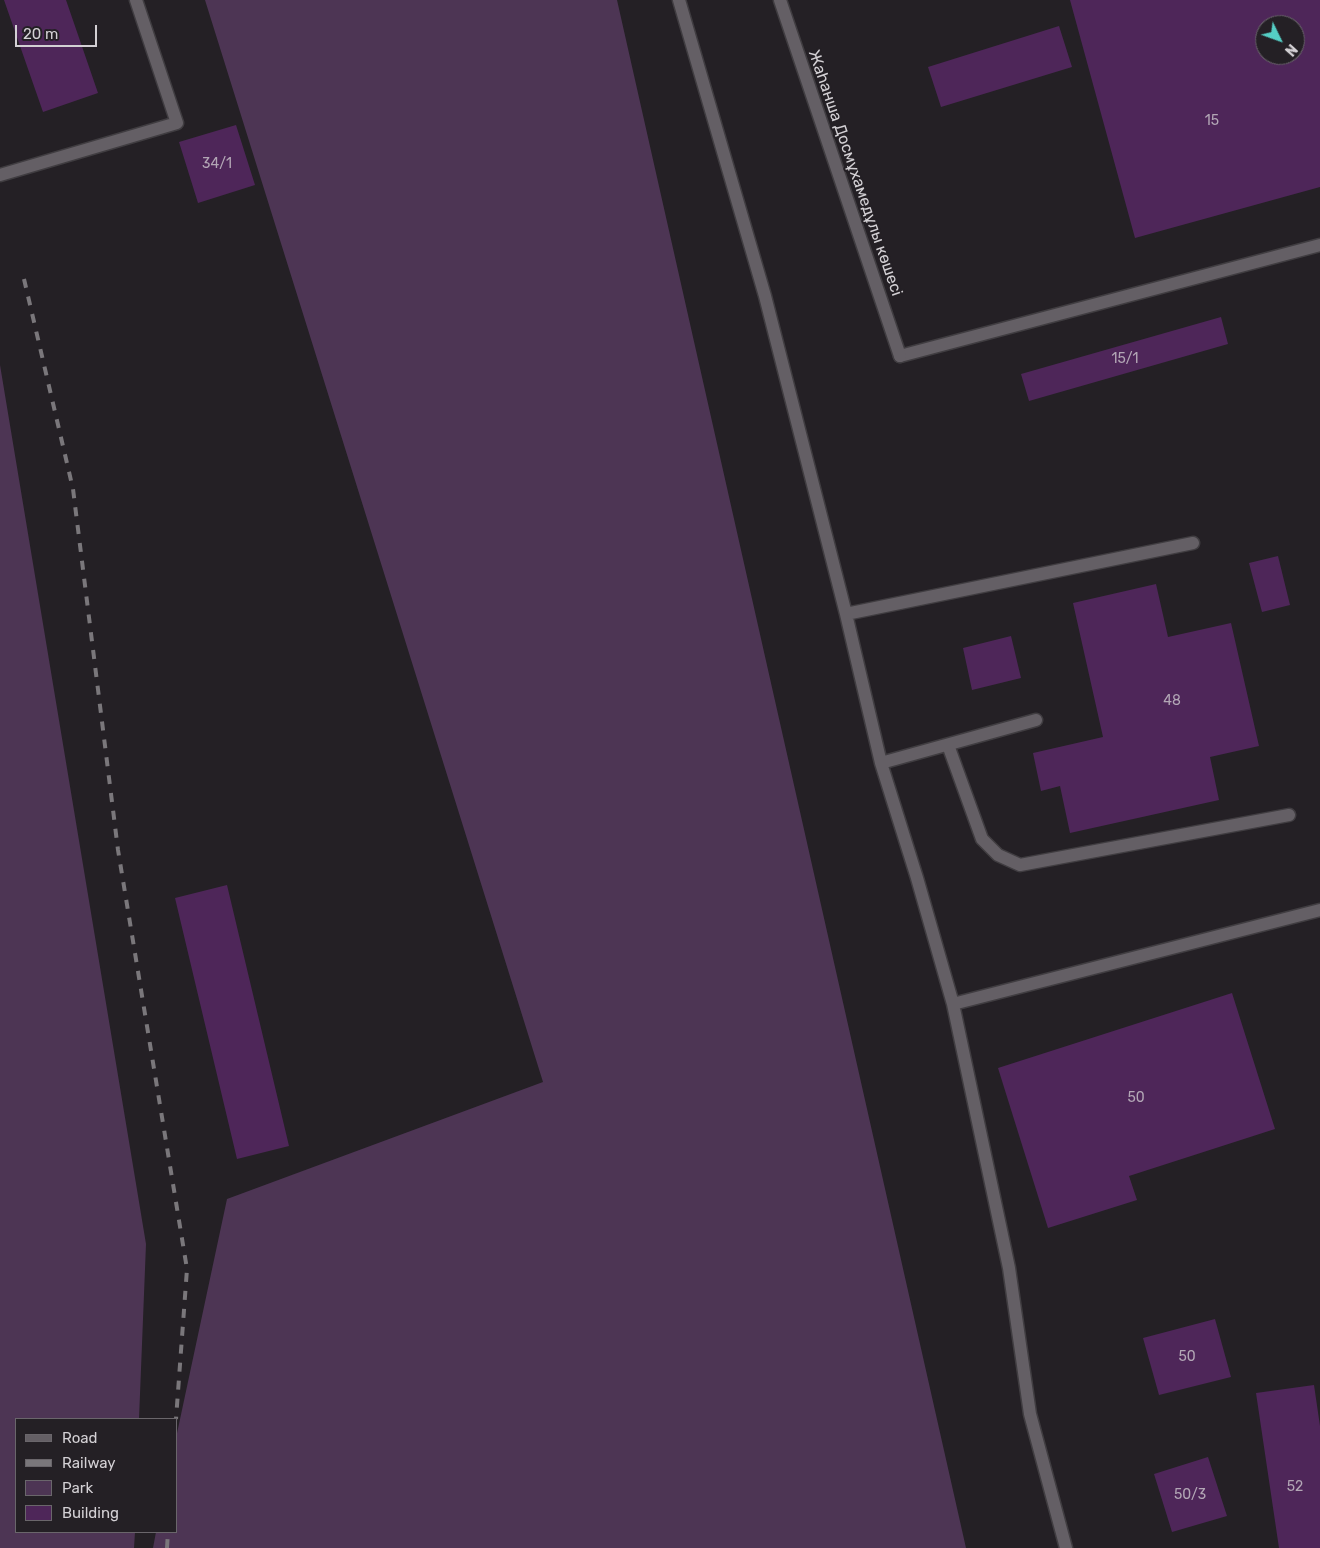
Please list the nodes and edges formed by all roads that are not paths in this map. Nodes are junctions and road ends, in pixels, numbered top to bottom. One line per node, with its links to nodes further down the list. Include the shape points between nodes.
1 (136, 0): 4 (street, via 177,123)
2 (679, 0): 7 (street, via 765,296)
3 (780, 0): 5 (street, Жаһанша Досмұхамедұлы көшесі, via 900,356)
4 (0, 175)
5 (1320, 245)
6 (1193, 543): 7 (street)
7 (846, 614): 10 (street)
8 (1036, 720): 9 (street)
9 (948, 744): 10 (street); 11 (street, via 982,839 998,855 1020,865)
10 (881, 764): 13 (street)
11 (1289, 815)
12 (1320, 910): 13 (street)
13 (953, 1004): 14 (street, via 1009,1268 1030,1414)
14 (1066, 1548)

